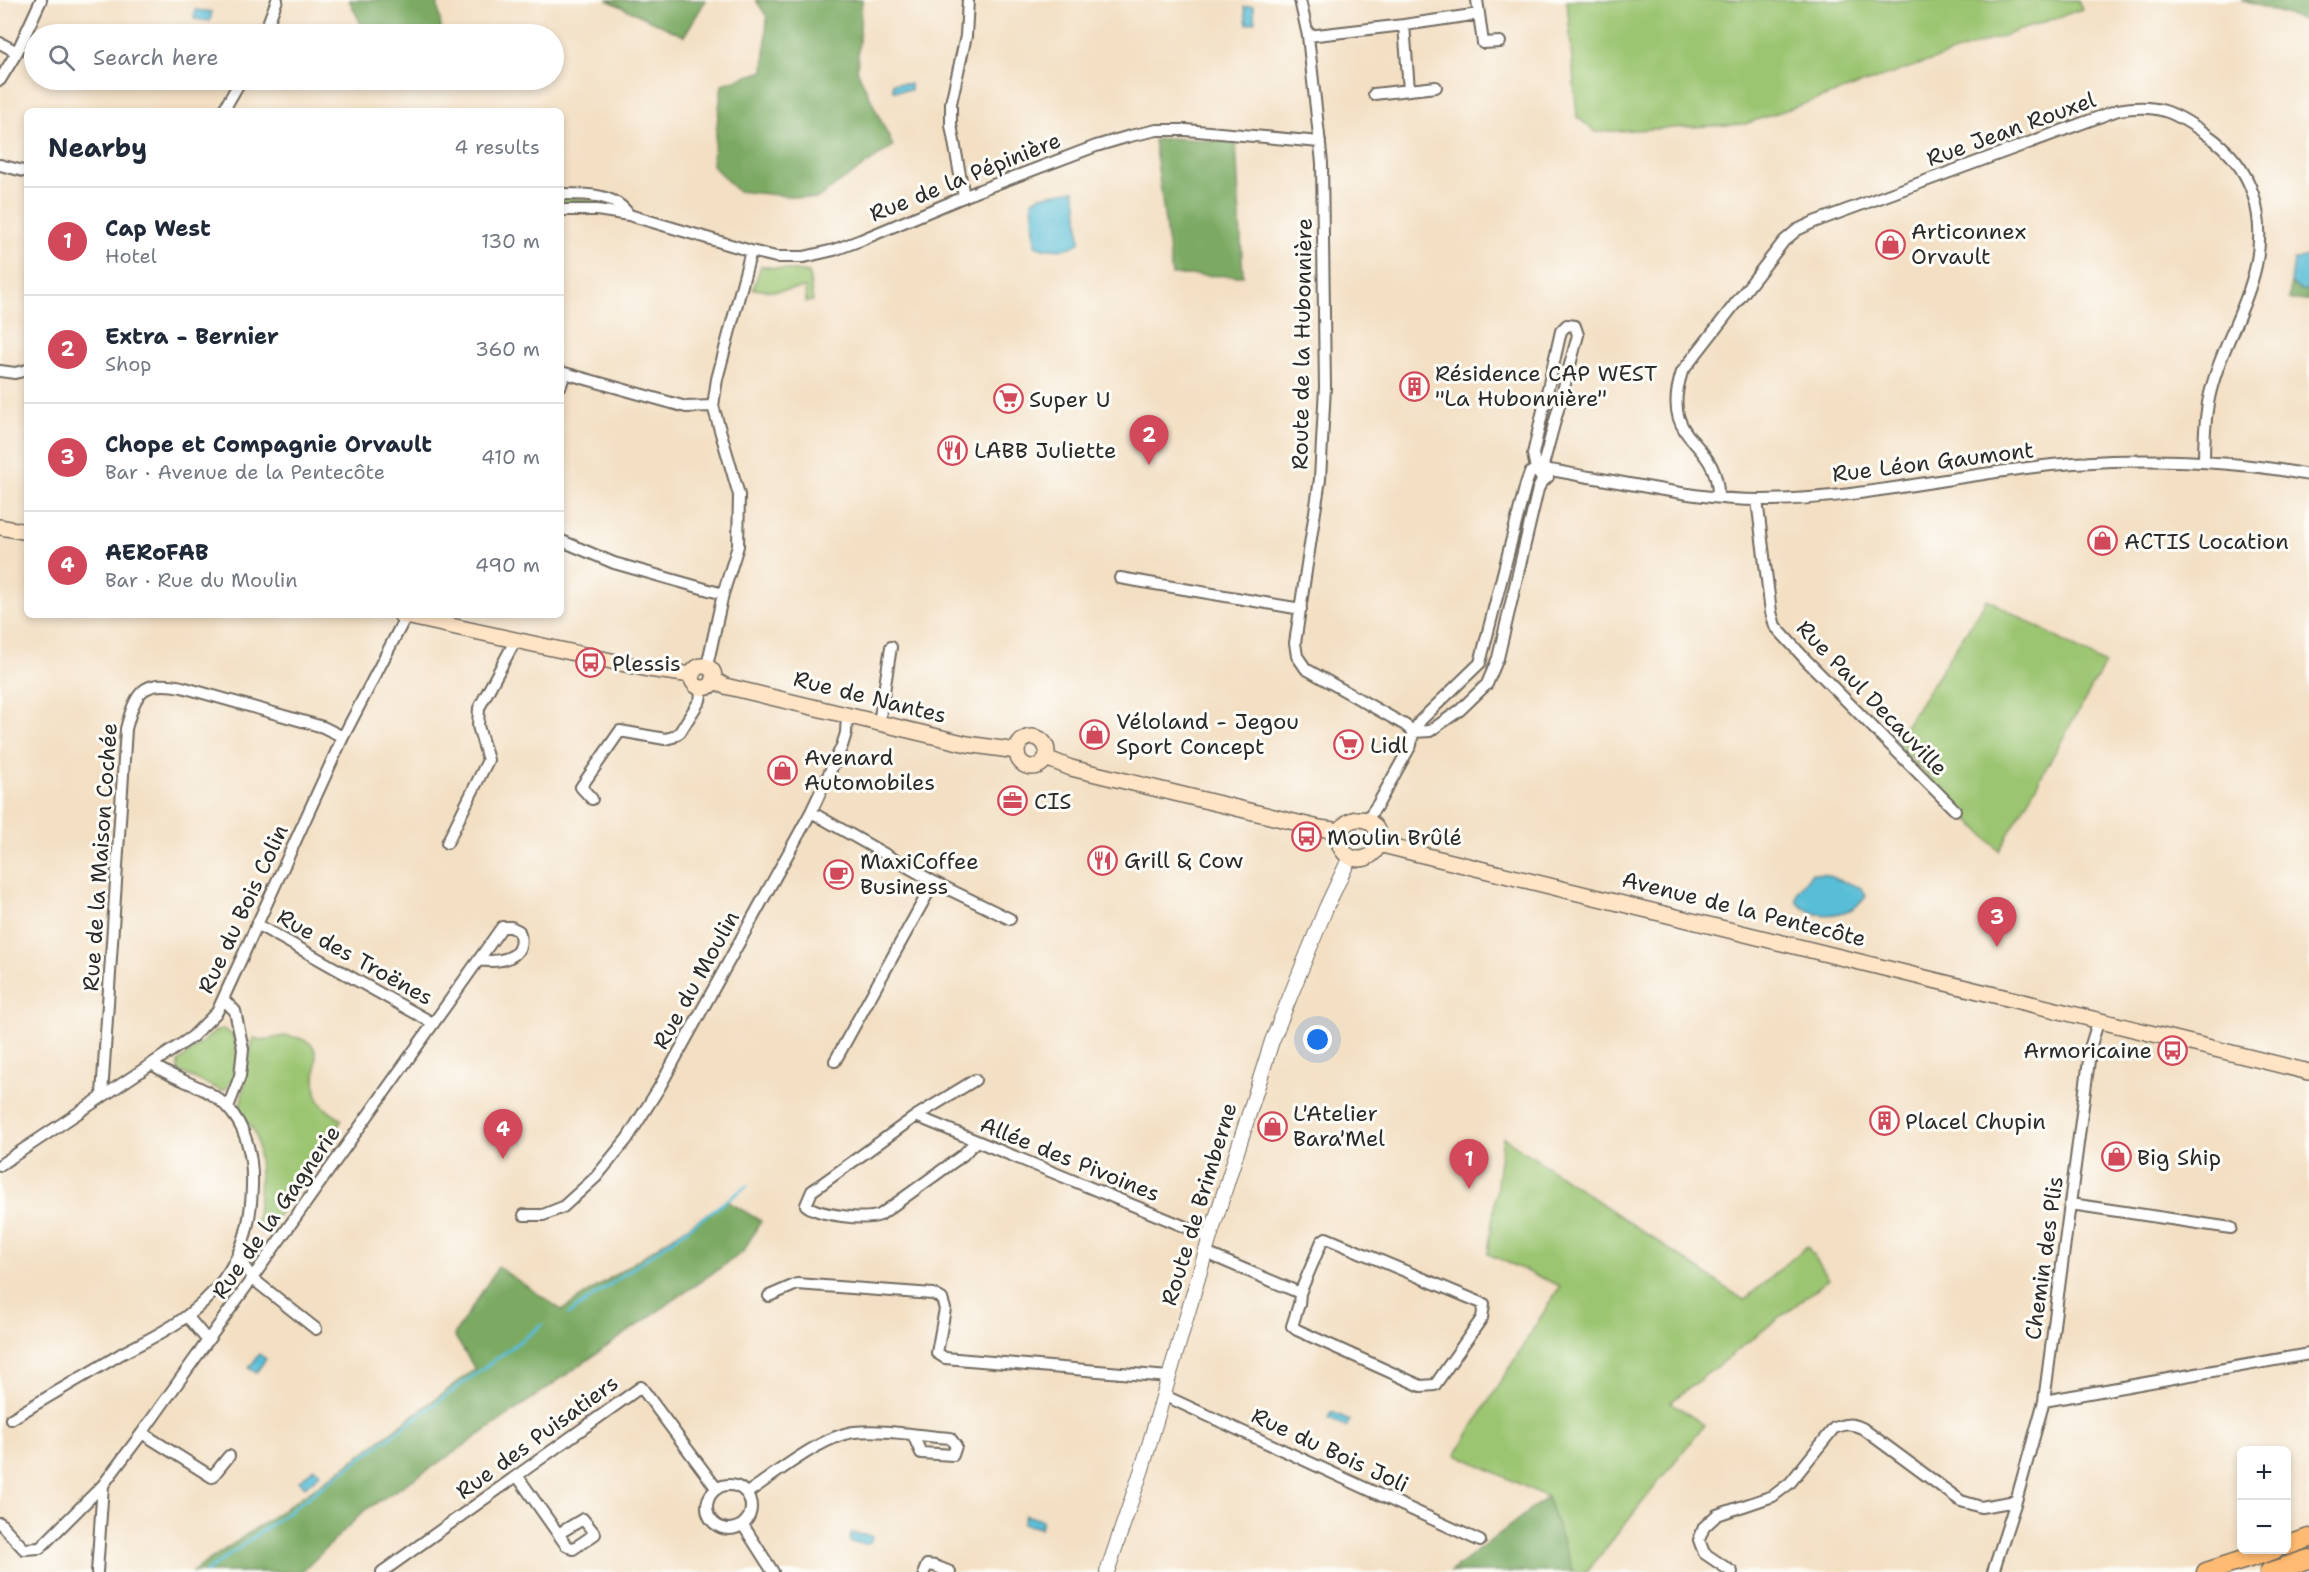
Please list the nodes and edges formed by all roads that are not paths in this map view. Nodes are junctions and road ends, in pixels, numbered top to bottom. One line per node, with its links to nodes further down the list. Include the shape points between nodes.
1 (41, 0): 7 (street)
2 (277, 0): 8 (street)
3 (968, 0): 25 (street, via 966,36 951,103)
4 (1300, 0): 10 (street, Route de la Hubonnière)
5 (1477, 0): 6 (street)
6 (1479, 14): 9 (street); 12 (street, via 1483,44)
7 (30, 24)
8 (268, 24)
9 (1404, 25): 10 (street); 18 (street)
10 (1308, 36): 21 (street, Route de la Hubonnière)
11 (24, 37): 14 (street)
12 (1500, 42)
13 (0, 43): 14 (street)
14 (17, 52): 15 (street)
15 (0, 80)
16 (1436, 87): 18 (street)
17 (235, 90): 20 (street)
18 (1409, 90): 19 (street)
19 (1374, 94)
20 (225, 108)
21 (1320, 142): 25 (street, Rue de la Pépinière, via 1157,130 1096,146); 45 (street, Route de la Hubonnière, via 1325,387 1320,479)
22 (0, 165): 23 (street)
23 (24, 171)
24 (564, 194): 27 (street, Rue de la Pépinière, via 603,197 623,206)
25 (964, 197): 28 (street, Rue de la Pépinière, via 834,250 804,257 776,257)
26 (564, 210): 27 (street, Rue de la Pépinière)
27 (629, 214): 28 (street, Rue de la Pépinière)
28 (751, 251): 32 (street)
29 (0, 371): 30 (street)
30 (24, 371)
31 (564, 373): 32 (street, via 686,407)
32 (713, 406): 44 (street, via 739,495 738,546)
33 (2204, 462): 36 (street, Rue Léon Gaumont); 38 (street, Rue Jean Rouxel, via 2208,403 2254,276 2260,220 2242,170 2215,139 2169,111 2134,107 1814,222 1784,241 1682,372 1676,391 1681,427 1711,463 1718,482); 39 (street, Rue Léon Gaumont, via 2073,463 1810,498)
34 (1536, 471): 34 (street, via 1578,334 1575,326 1567,325 1561,331 1533,454); 35 (street, Rue Léon Gaumont); 37 (street); 53 (street, via 1480,663)
35 (1562, 473): 37 (street); 38 (street, Rue Léon Gaumont)
36 (2309, 475)
37 (1542, 482): 54 (street, via 1498,658 1487,684)
38 (1718, 497): 39 (street, Rue Léon Gaumont)
39 (1757, 500): 62 (street, Rue Paul Decauville, via 1775,627)
40 (0, 527): 41 (main road)
41 (24, 531)
42 (564, 542): 44 (street, via 614,562)
43 (1120, 578): 45 (street)
44 (723, 594): 50 (street)
45 (1301, 609): 57 (street, Route de la Hubonnière, via 1295,643 1297,656 1306,669)
46 (402, 618): 58 (street, Rue du Bois Colin)
47 (412, 618): 48 (main road)
48 (515, 641): 51 (main road); 66 (street, via 479,708 478,726 488,760)
49 (891, 647): 56 (street)
50 (706, 666): 51 (main road); 52 (main road, via 714,673)
51 (692, 675): 52 (main road, via 693,682)
52 (708, 684): 55 (main road, Rue de Nantes); 61 (street, via 680,732 673,737 620,731 581,787)
53 (1453, 689): 54 (street, via 1451,702 1455,706); 54 (street, via 1468,688 1472,693); 57 (street)
54 (1467, 704): 57 (street, via 1430,731)
55 (847, 715): 56 (main road, Rue de Nantes); 63 (street, Rue du Moulin, via 842,746)
56 (879, 723): 59 (main road, Rue de Nantes, via 967,744)
57 (1413, 732): 64 (street, via 1411,745)
58 (343, 737): 71 (street, Rue du Bois Colin); 80 (street, Rue de la Maison Cochée, via 322,727 183,687 162,683 148,687 138,697 126,729)
59 (1017, 751): 60 (main road, via 1026,766 1040,765); 60 (main road, via 1025,739 1034,738 1044,745)
60 (1046, 758): 65 (main road, via 1071,768)
61 (592, 799)
62 (1955, 810)
63 (811, 812): 69 (street); 86 (street, Rue du Moulin, via 627,1139 596,1177 563,1207 543,1215)
64 (1366, 821): 65 (main road, via 1354,820); 67 (main road, via 1375,828)
65 (1341, 831): 68 (main road, via 1339,843)
66 (447, 843)
67 (1378, 844): 68 (main road, via 1367,857); 74 (main road, Avenue de la Pentecôte)
68 (1350, 856): 88 (street, Route de Brimberne, via 1272,1041)
69 (934, 882): 70 (street); 76 (street)
70 (1010, 919)
71 (258, 925): 73 (street, Rue du Bois Colin); 75 (street, Rue des Troënes)
72 (479, 960): 75 (street, Rue de la Gagnerie)
73 (223, 999): 77 (street, Rue du Bois Colin, via 217,1012 192,1037); 81 (street, via 235,1011 243,1049 240,1076)
74 (2099, 1019): 78 (main road, Avenue de la Pentecôte); 85 (street, Chemin des Plis, via 2091,1045)
75 (433, 1023): 91 (street, Rue de la Gagnerie)
76 (835, 1060)
77 (152, 1064): 80 (street, Rue du Bois Colin); 81 (street)
78 (2305, 1071)
79 (975, 1080): 82 (street)
80 (102, 1095): 84 (street, Rue du Bois Colin)
81 (228, 1107): 90 (street, via 248,1140 252,1176 251,1213)
82 (916, 1116): 83 (street, Allée des Pivoines); 83 (street, via 812,1191 806,1205 813,1210 873,1218 963,1155)
83 (976, 1141): 88 (street, Allée des Pivoines)
84 (0, 1166)
85 (2071, 1204): 87 (street); 100 (street, Chemin des Plis)
86 (524, 1215)
87 (2230, 1228)
88 (1210, 1238): 89 (street, Route de Brimberne)
89 (1206, 1253): 92 (street); 98 (street, Route de Brimberne)
90 (237, 1260): 91 (street); 94 (street, via 216,1289)
91 (253, 1279): 95 (street); 96 (street, Rue de la Gagnerie)
92 (1300, 1293): 92 (street, via 1326,1238 1484,1304 1482,1318 1435,1385 1421,1386 1297,1330 1292,1326)
93 (769, 1296): 98 (street, via 797,1284 933,1294 942,1299 945,1309 938,1353 945,1359)
94 (187, 1316): 96 (street); 101 (street)
95 (316, 1329)
96 (208, 1341): 102 (street, Rue de la Gagnerie)
97 (2309, 1354): 100 (street)
98 (1168, 1377): 99 (street, Route de Brimberne)
99 (1163, 1395): 114 (street, Rue du Bois Joli); 123 (street, Route de Brimberne)
100 (2044, 1401): 109 (street, Chemin des Plis)
101 (11, 1419)
102 (142, 1433): 104 (street, via 212,1477); 106 (street, Rue de la Gagnerie)
103 (913, 1435): 108 (street, via 852,1432 814,1447)
104 (229, 1456)
105 (518, 1477): 107 (street, Rue des Puisatiers, via 641,1387); 112 (street); 119 (street, Rue des Puisatiers)
106 (104, 1485): 110 (street, Rue de la Gagnerie, via 40,1548 24,1549); 118 (street)
107 (717, 1489): 108 (street, via 729,1485); 111 (street, via 708,1500 711,1520 722,1528)
108 (747, 1493): 111 (street, via 752,1506)
109 (2016, 1501): 124 (street, via 1981,1507 1961,1501 1862,1428 1843,1424 1834,1428 1790,1483 1773,1496 1717,1515 1704,1527 1699,1540 1704,1553); 125 (street, Chemin des Plis)
110 (0, 1523)
111 (743, 1525): 120 (street)
112 (558, 1534)
113 (2309, 1538): 115 (highway)
114 (1480, 1541)
115 (2291, 1544)
116 (2262, 1554): 126 (highway)
117 (2309, 1559): 127 (highway)
118 (97, 1572)
119 (382, 1572)
120 (773, 1572)
121 (924, 1572): 122 (street, via 927,1565)
122 (950, 1572)
123 (1107, 1572)
124 (1732, 1572)
125 (1993, 1572)
126 (2206, 1572)
127 (2270, 1572)

